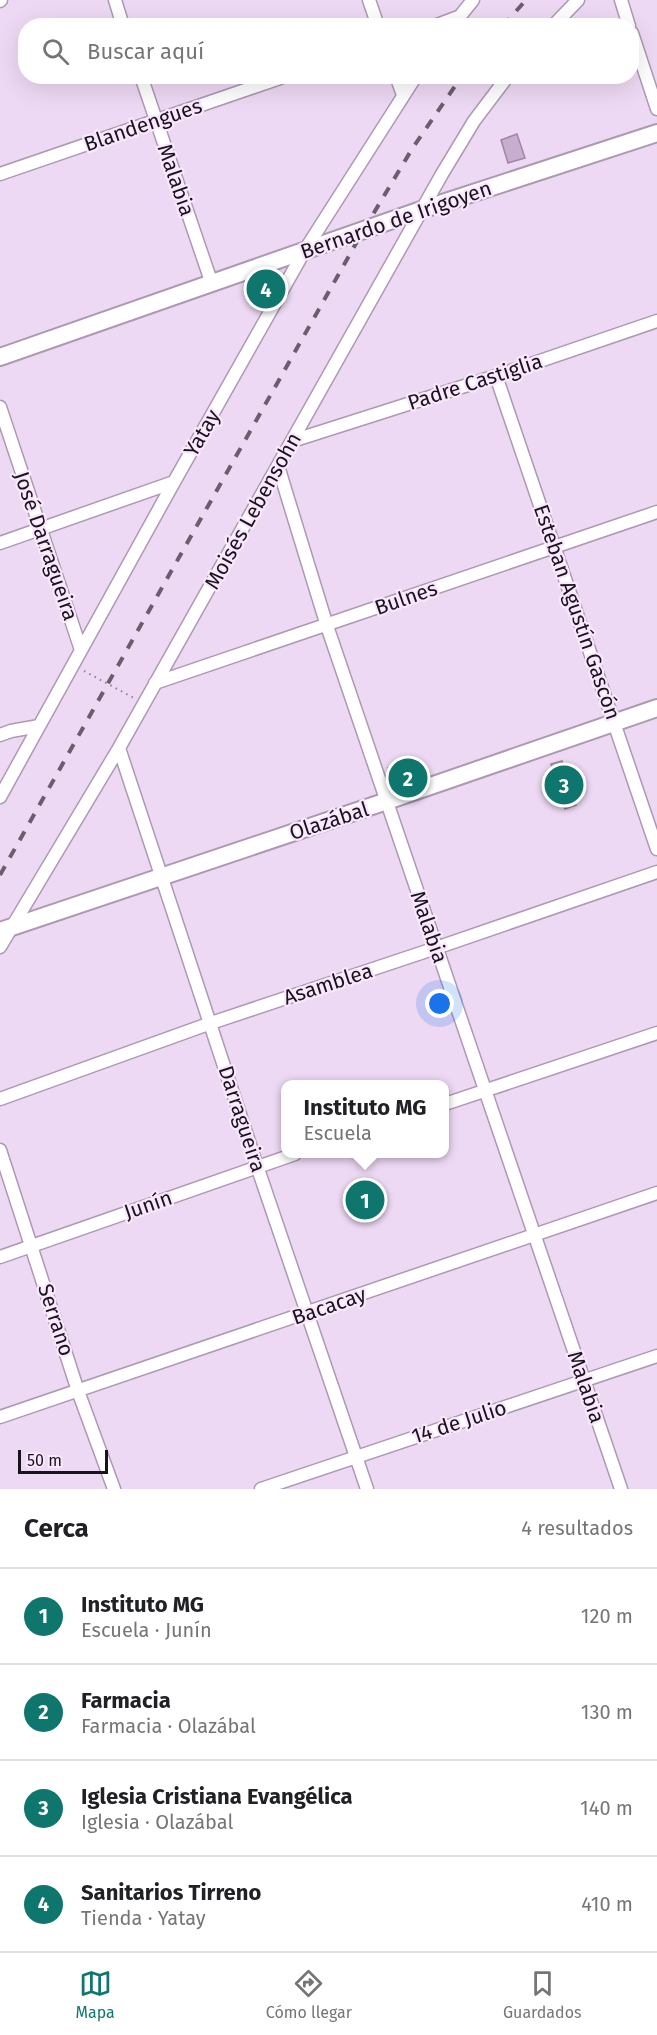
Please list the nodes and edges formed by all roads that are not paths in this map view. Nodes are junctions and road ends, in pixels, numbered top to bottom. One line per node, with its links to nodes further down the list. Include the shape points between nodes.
1 (115, 0): 6 (street)
2 (369, 0): 7 (street)
3 (473, 0): 8 (street)
4 (578, 0): 9 (street)
5 (621, 0): 10 (street)
6 (121, 18)
7 (375, 18)
8 (458, 18)
9 (561, 18)
10 (627, 18)
11 (639, 54): 18 (street)
12 (144, 84): 19 (street, Malabia)
13 (263, 84): 19 (street, Blandengues)
14 (399, 84): 17 (street)
15 (411, 84): 17 (street, Yatay)
16 (502, 84): 22 (street, Moisés Lebensohn, via 474,121)
17 (403, 95): 23 (street, Yatay)
18 (657, 109)
19 (156, 121): 21 (street, Blandengues); 24 (street, Malabia)
20 (657, 133): 22 (street, Bernardo de Irigoyen)
21 (0, 174)
22 (421, 210): 23 (street, Bernardo de Irigoyen); 29 (street, Moisés Lebensohn)
23 (306, 250): 24 (street, Bernardo de Irigoyen); 31 (street, Yatay)
24 (212, 284): 26 (street, Bernardo de Irigoyen)
25 (657, 321): 27 (street, Padre Castiglia)
26 (0, 357)
27 (496, 376): 29 (street, Padre Castiglia); 35 (street, Esteban Agustín Gascón)
28 (0, 407): 33 (street, José Darragueira)
29 (292, 441): 30 (street, Moisés Lebensohn)
30 (278, 465): 36 (street, Malabia); 38 (street, Moisés Lebensohn)
31 (174, 482): 33 (street); 37 (street, Yatay)
32 (657, 512): 35 (street, Bulnes)
33 (40, 529): 34 (street); 37 (street, José Darragueira)
34 (0, 543)
35 (555, 547): 36 (street, Bulnes); 40 (street, Esteban Agustín Gascón)
36 (327, 626): 38 (street, Bulnes); 45 (street, Malabia)
37 (81, 650): 41 (street, Yatay)
38 (155, 683): 43 (street, Moisés Lebensohn)
39 (657, 708): 40 (street, Olazábal)
40 (614, 723): 45 (street, Olazábal); 46 (street, Esteban Agustín Gascón)
41 (39, 726): 42 (street); 44 (street, Yatay)
42 (0, 735)
43 (119, 748): 48 (street, Darragueira); 49 (street, Moisés Lebensohn)
44 (0, 796)
45 (387, 801): 48 (street, Olazábal); 51 (street, Malabia)
46 (657, 849)
47 (657, 872): 51 (street, Asamblea)
48 (160, 877): 49 (street, Olazábal); 52 (street, Darragueira)
49 (5, 929): 50 (street, Moisés Lebensohn)
50 (0, 947)
51 (436, 948): 52 (street, Asamblea); 54 (street, Malabia)
52 (211, 1023): 55 (street, Asamblea); 59 (street, Darragueira)
53 (657, 1033): 54 (street)
54 (485, 1091): 56 (street); 61 (street, Malabia)
55 (0, 1099)
56 (449, 1102)
57 (0, 1150): 62 (street, Serrano)
58 (282, 1158): 59 (street, Junín)
59 (257, 1166): 62 (street, Junín); 64 (street, Darragueira)
60 (657, 1193): 61 (street, Bacacay)
61 (535, 1235): 64 (street, Bacacay); 66 (street, Malabia)
62 (32, 1246): 63 (street, Junín); 67 (street, Serrano)
63 (0, 1257)
64 (308, 1314): 67 (street, Bacacay); 69 (street, Darragueira)
65 (657, 1356): 66 (street, 14 de Julio)
66 (584, 1381): 69 (street, 14 de Julio); 73 (street, Malabia)
67 (78, 1391): 68 (street, Bacacay); 70 (street, Serrano)
68 (0, 1417)
69 (355, 1457): 71 (street, 14 de Julio); 72 (street, Darragueira)
70 (114, 1489)
71 (261, 1489)
72 (367, 1489)
73 (621, 1489)

